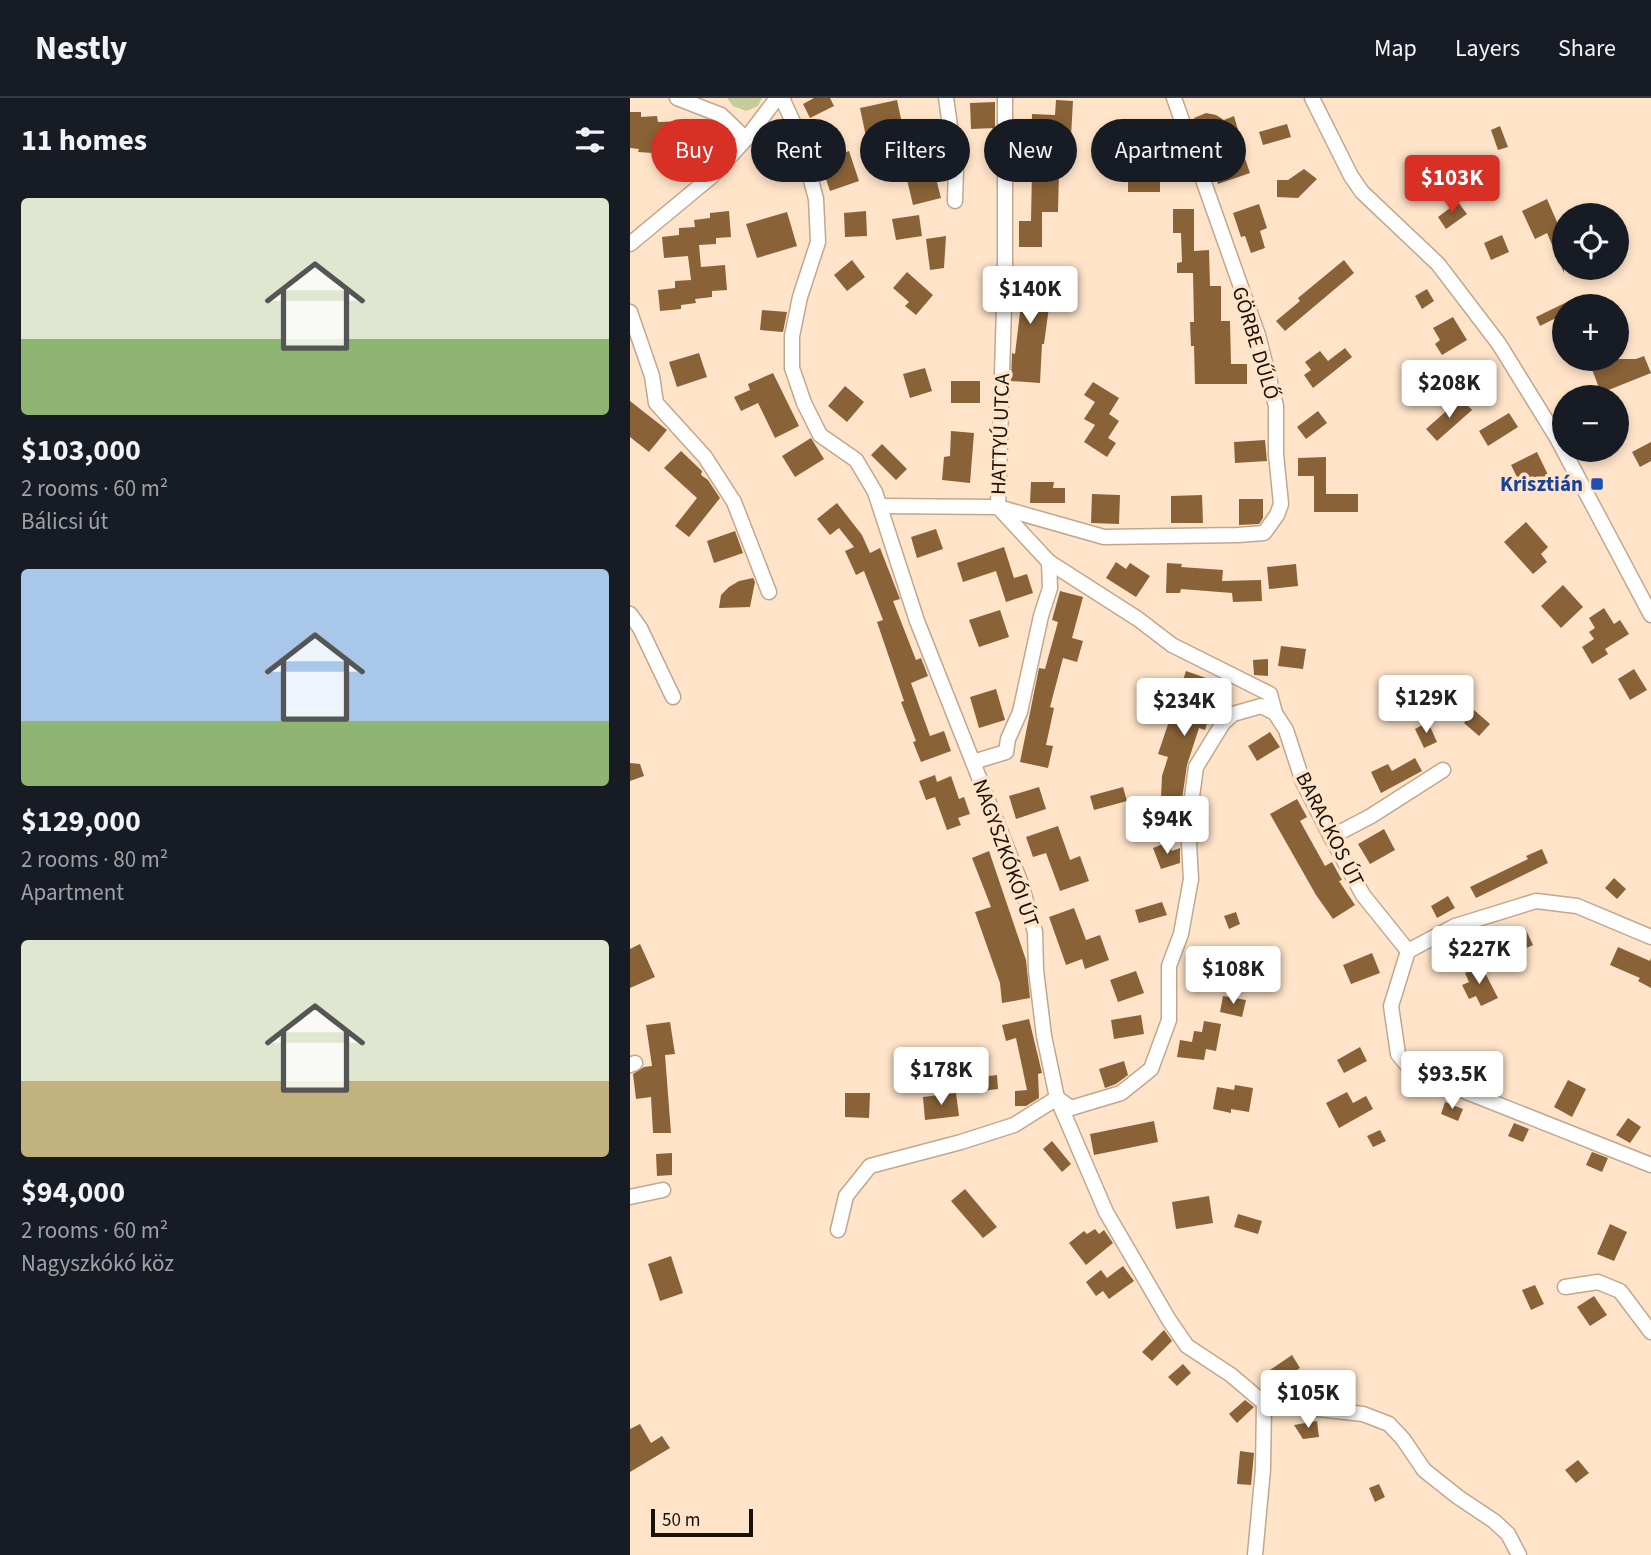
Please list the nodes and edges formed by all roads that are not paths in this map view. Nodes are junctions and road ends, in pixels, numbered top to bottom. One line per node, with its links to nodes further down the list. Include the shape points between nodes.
1 (677, 98): 7 (street)
2 (780, 98): 8 (street); 12 (street, NAGYSZKÓKÓI ÚT, via 799,135 816,199 818,231 792,336 792,368 820,435 856,460)
3 (946, 98): 9 (street, via 956,167)
4 (1006, 98): 13 (street, HATTYÚ UTCA)
5 (1174, 98): 13 (street, GÖRBE DŰLŐ, via 1258,335 1276,406 1281,504 1277,515 1264,533 1104,537)
6 (1312, 98): 17 (street, via 1362,192 1438,264 1499,344 1557,438)
7 (694, 101): 8 (street, via 721,116)
8 (746, 139): 10 (street, via 712,176)
9 (955, 201)
10 (630, 244)
11 (630, 313): 15 (street, via 652,376 656,403 705,457 734,502)
12 (880, 506): 13 (street); 20 (street, NAGYSZKÓKÓI ÚT, via 917,621)
13 (998, 507): 14 (street, HATTYÚ UTCA)
14 (1049, 562): 19 (street, BARACKOS ÚT, via 1172,645 1270,694); 20 (street, via 1050,588 1006,751)
15 (769, 592)
16 (630, 614): 18 (street)
17 (1651, 615)
18 (673, 697)
19 (1275, 713): 22 (street, BARACKOS ÚT); 25 (street, via 1261,706 1233,714 1196,766 1188,826 1191,879 1170,966 1169,1020 1152,1069 1121,1093 1071,1108)
20 (973, 762): 25 (street, NAGYSZKÓKÓI ÚT, via 1035,932 1044,1036)
21 (1443, 770): 22 (street)
22 (1331, 837): 24 (street, BARACKOS ÚT, via 1363,895)
23 (1651, 937): 24 (street, via 1577,906 1536,901 1455,926)
24 (1408, 951): 26 (street, via 1391,1006 1398,1054 1410,1070)
25 (1057, 1098): 29 (street, via 1014,1125 870,1166 846,1196); 32 (street, NAGYSZKÓKÓI ÚT, via 1106,1212 1169,1320 1187,1346)
26 (1651, 1165)
27 (663, 1190): 28 (street)
28 (630, 1197)
29 (838, 1230)
30 (1565, 1287): 31 (street, via 1598,1282 1620,1291)
31 (1651, 1332)
32 (1264, 1403): 33 (street); 34 (street, via 1363,1414 1389,1424 1424,1470 1494,1521 1508,1534)
33 (1255, 1555)
34 (1519, 1555)

